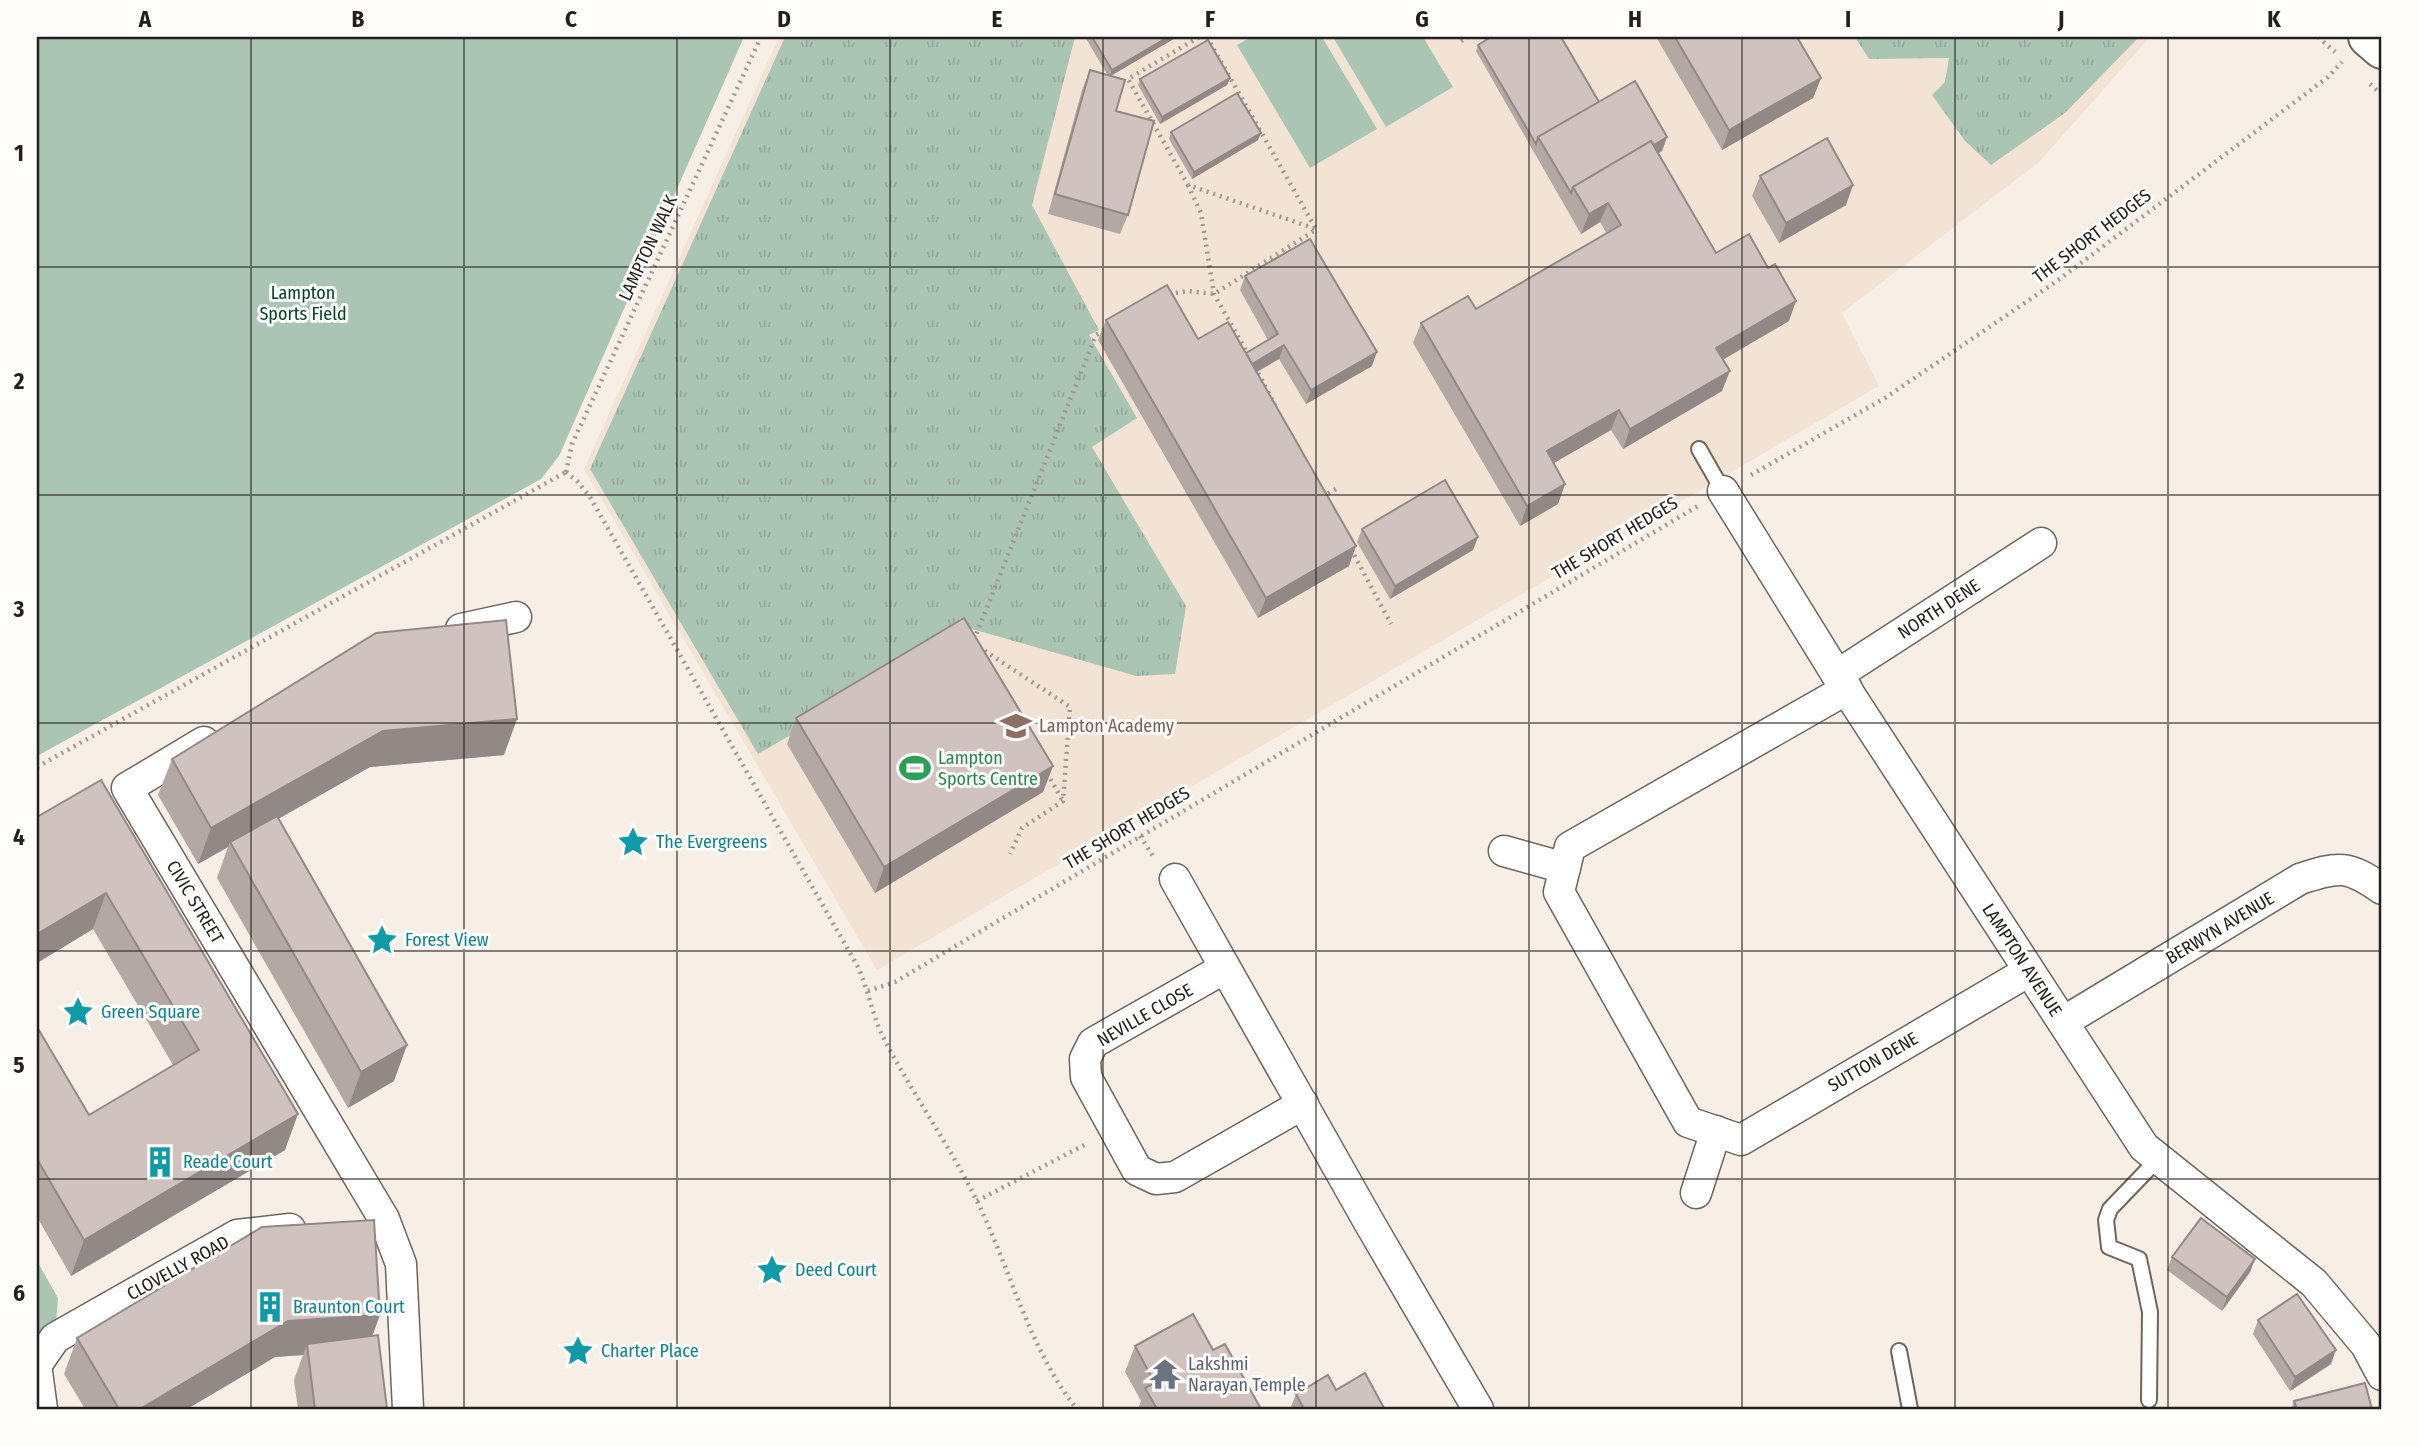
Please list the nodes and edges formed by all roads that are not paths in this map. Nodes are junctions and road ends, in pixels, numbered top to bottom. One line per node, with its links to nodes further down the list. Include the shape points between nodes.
1 (2356, 48): 2 (highway)
2 (2382, 49)
3 (1699, 449): 4 (lane)
4 (1723, 491): 8 (street, LAMPTON AVENUE)
5 (2041, 543): 8 (street, NORTH DENE)
6 (516, 617): 7 (street)
7 (439, 633)
8 (1842, 682): 11 (street, SUTTON DENE, via 1570,847); 15 (street, LAMPTON AVENUE)
9 (233, 725): 28 (street, CIVIC STREET, via 127,788 371,1221 401,1264)
10 (1504, 851): 11 (street)
11 (1565, 868): 18 (street, SUTTON DENE, via 1559,892 1688,1122)
12 (1175, 879): 14 (street)
13 (2382, 889): 16 (street, BERWYN AVENUE, via 2362,875 2332,868 2300,879)
14 (1225, 968): 17 (street); 17 (street, NEVILLE CLOSE, via 1093,1043 1084,1059 1086,1077 1137,1170 1156,1178 1175,1177)
15 (2029, 971): 16 (street, LAMPTON AVENUE); 18 (street, SUTTON DENE, via 1741,1140)
16 (2063, 1023): 19 (street, LAMPTON AVENUE, via 2144,1147)
17 (1303, 1104): 29 (street)
18 (1716, 1131): 20 (street)
19 (2158, 1158): 25 (street, LAMPTON AVENUE, via 2314,1283 2366,1345); 26 (lane, via 2110,1209 2106,1220 2109,1247 2139,1259 2150,1312)
20 (1696, 1193)
21 (317, 1226): 23 (street, CLOVELLY ROAD, via 237,1235 55,1338)
22 (1899, 1351): 30 (lane)
23 (37, 1364)
24 (37, 1372): 27 (street)
25 (2382, 1375)
26 (2149, 1400)
27 (42, 1409)
28 (408, 1409)
29 (1478, 1409)
30 (1910, 1409)

